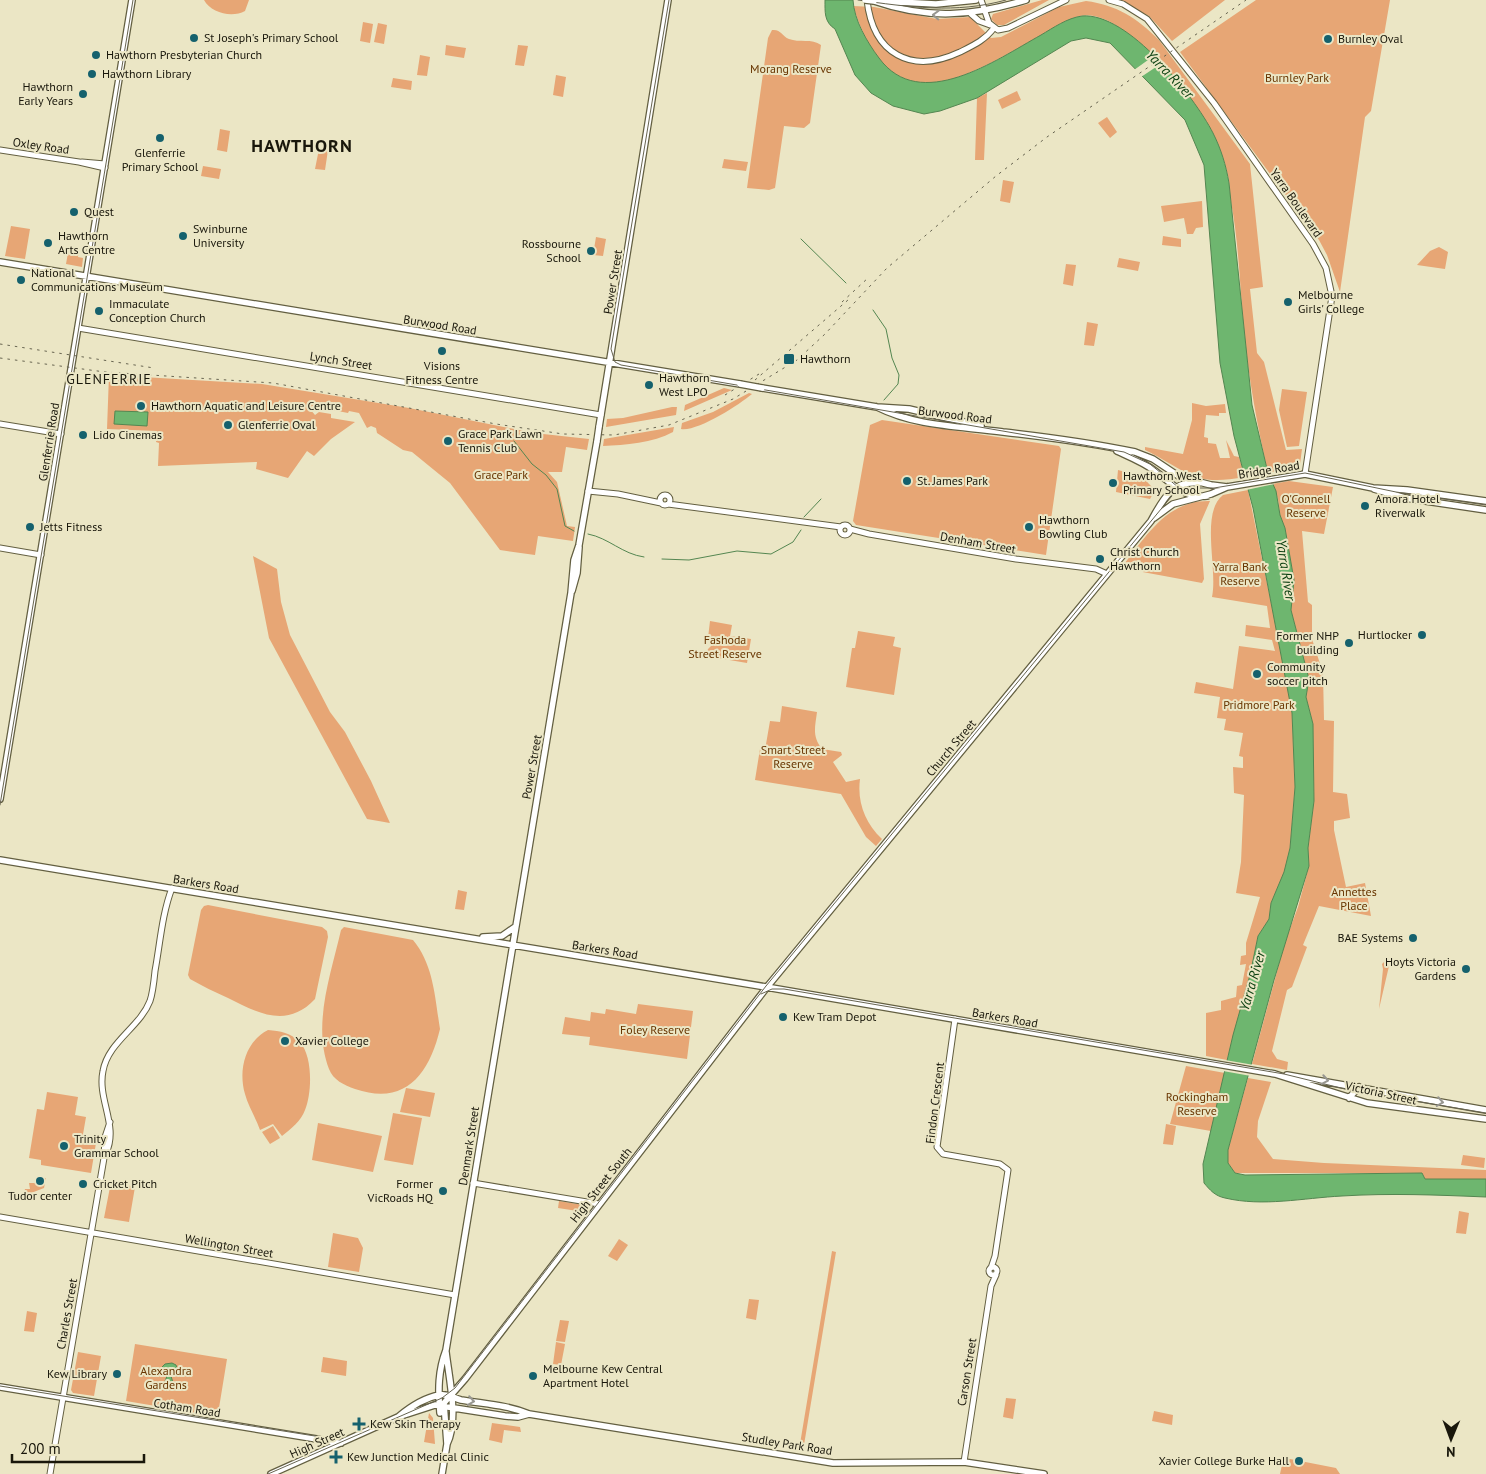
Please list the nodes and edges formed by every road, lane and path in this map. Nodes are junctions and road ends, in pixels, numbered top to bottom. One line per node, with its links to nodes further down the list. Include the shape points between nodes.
1 (132, 0): 13 (main road, Glenferrie Road)
2 (670, 0): 17 (main road, Power Street)
3 (869, 0): 4 (main road, via 936,4); 10 (main road, one-way to 3, via 932,15); 11 (street, via 870,21 880,40 891,51 918,62 945,59 981,42)
4 (976, 0)
5 (981, 0): 9 (street)
6 (1026, 0): 9 (main road)
7 (1066, 0): 11 (street, via 1008,28 998,30)
8 (1109, 0): 24 (street, Yarra Boulevard, via 1147,19 1160,34 1214,103 1326,268 1332,296)
9 (984, 11): 10 (main road); 11 (street)
10 (971, 14): 11 (street)
11 (992, 26)
12 (0, 150): 13 (street, Oxley Road)
13 (105, 166): 15 (main road, Glenferrie Road)
14 (0, 262): 15 (main road, Burwood Road)
15 (87, 277): 16 (main road, Glenferrie Road); 17 (main road, Burwood Road)
16 (78, 328): 19 (street, Lynch Street); 22 (main road, Glenferrie Road)
17 (610, 363): 18 (main road, Burwood Road, bridge); 19 (main road, Power Street)
18 (877, 407): 21 (main road, Burwood Road, via 909,409); 21 (main road, Burwood Road, via 919,422)
19 (601, 415): 29 (main road, Power Street, bridge)
20 (0, 424): 22 (street)
21 (1002, 431): 23 (main road, Burwood Road)
22 (61, 434): 41 (main road, Glenferrie Road)
23 (1110, 449): 25 (main road, Burwood Road, via 1140,453 1178,476); 27 (main road, Burwood Road, via 1143,463)
24 (1305, 474): 26 (main road, Bridge Road); 28 (main road, Bridge Road)
25 (1198, 483): 26 (main road, Bridge Road); 27 (main road, via 1186,482)
26 (1226, 487): 32 (main road, Bridge Road)
27 (1174, 488): 32 (main road, Burwood Road, via 1191,496); 39 (main road, Church Street)
28 (1372, 488): 30 (main road, Bridge Road); 33 (main road, Bridge Road)
29 (589, 489): 42 (street, Denham Street, via 661,500 664,505 669,501 841,530 845,526 850,531 1084,569); 48 (main road, Power Street)
30 (1407, 490): 31 (main road, Bridge Road); 33 (main road)
31 (1416, 492): 34 (main road, Bridge Road); 35 (main road)
32 (1207, 496): 39 (main road, Church Street, via 1175,503)
33 (1405, 498): 35 (main road, Bridge Road)
34 (1469, 499): 36 (main road, Bridge Road); 37 (main road)
35 (1414, 500): 37 (main road, Bridge Road)
36 (1486, 502)
37 (1468, 507): 38 (main road, Bridge Road)
38 (1486, 510)
39 (1151, 521): 42 (main road, Church Street)
40 (0, 548): 41 (street)
41 (40, 555): 43 (main road, Glenferrie Road)
42 (1106, 576): 51 (main road, Church Street)
43 (0, 799)
44 (0, 860): 45 (main road, Barkers Road)
45 (162, 887): 46 (main road, Barkers Road); 47 (street, Charles Street)
46 (172, 888): 47 (street, Charles Street); 49 (main road, Barkers Road)
47 (166, 906): 63 (street, Charles Street, via 150,1000 103,1068 102,1090 110,1122 105,1135)
48 (515, 927): 49 (main road, via 502,936); 50 (main road, Power Street)
49 (471, 938): 50 (main road, Barkers Road)
50 (512, 944): 51 (main road, Barkers Road); 60 (main road, Denmark Street)
51 (767, 987): 52 (main road, Barkers Road); 61 (main road, High Street South)
52 (957, 1019): 53 (main road, Barkers Road); 59 (street, Findon Crescent, via 938,1150 946,1155 1000,1164 1006,1167)
53 (1207, 1063): 54 (main road, Victoria Street)
54 (1275, 1074): 55 (main road, Victoria Street, one-way to 55); 56 (main road, Victoria Street)
55 (1355, 1086): 56 (main road); 57 (main road, Victoria Street, one-way to 57)
56 (1347, 1097): 58 (main road, Victoria Street, via 1418,1111)
57 (1486, 1110)
58 (1486, 1119)
59 (1008, 1175): 78 (street, Carson Street)
60 (473, 1183): 61 (street); 64 (main road, Denmark Street)
61 (599, 1204): 68 (main road, High Street South)
62 (0, 1217): 63 (street, Wellington Street)
63 (91, 1233): 64 (street, Wellington Street); 69 (street, Charles Street)
64 (455, 1295): 65 (main road, Denmark Street)
65 (446, 1350): 67 (main road, Denmark Street, via 440,1367); 68 (main road, Denmark Street)
66 (0, 1387): 69 (main road, Cotham Road)
67 (438, 1395): 68 (main road, High Street); 70 (main road, Denmark Street); 74 (main road, High Street, via 412,1406)
68 (450, 1395): 70 (main road, High Street South); 71 (main road, Denmark Street); 73 (main road, Studley Park Road, one-way to 73)
69 (64, 1398): 76 (main road, Cotham Road); 79 (street, Charles Street)
70 (441, 1406): 71 (main road); 74 (main road, High Street); 77 (main road, Denmark Street, via 442,1431)
71 (452, 1408): 72 (main road, Studley Park Road); 75 (main road, Denmark Street)
72 (475, 1412): 73 (main road, Studley Park Road, via 516,1417); 75 (main road, via 459,1414)
73 (529, 1414): 78 (main road, Studley Park Road, via 833,1462)
74 (398, 1417): 76 (main road, High Street)
75 (453, 1420): 77 (main road, Denmark Street)
76 (341, 1443): 80 (main road, High Street)
77 (447, 1444): 81 (main road, Denmark Street)
78 (964, 1462): 82 (main road, Studley Park Road)
79 (50, 1474)
80 (271, 1474)
81 (442, 1474)
82 (1044, 1474)

